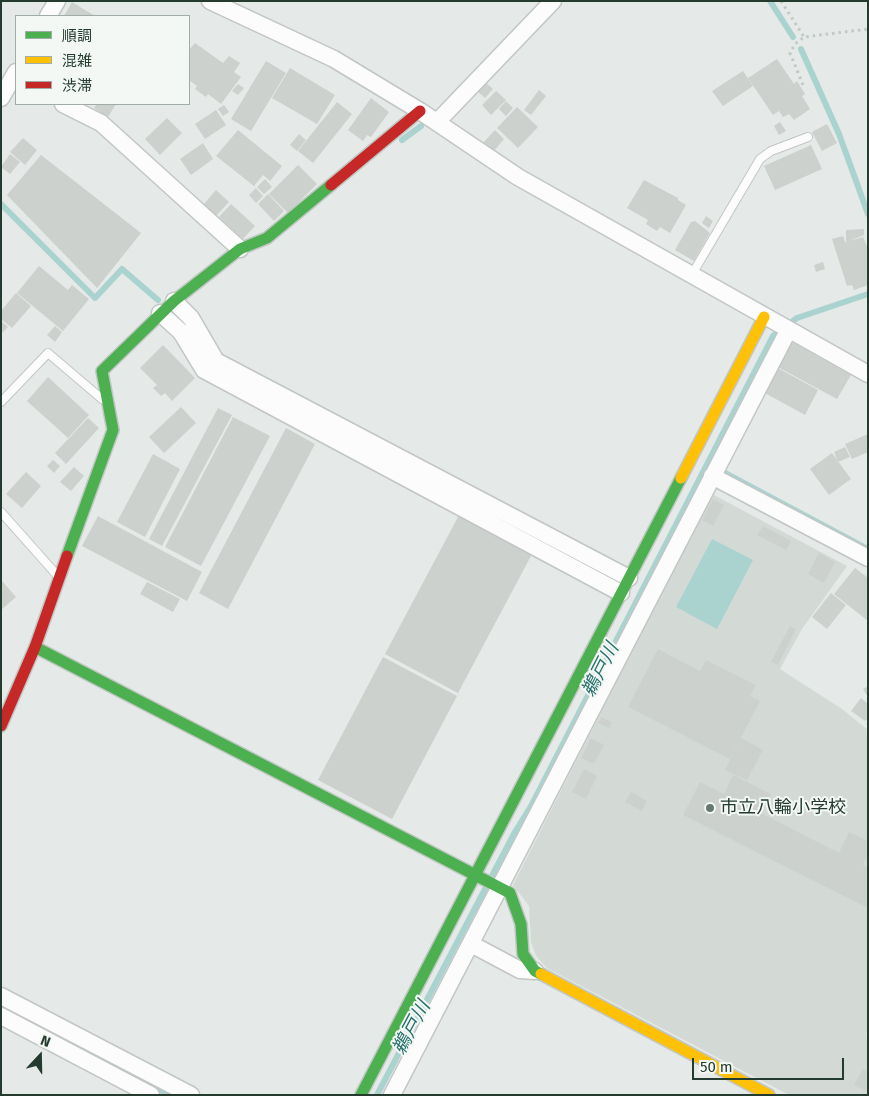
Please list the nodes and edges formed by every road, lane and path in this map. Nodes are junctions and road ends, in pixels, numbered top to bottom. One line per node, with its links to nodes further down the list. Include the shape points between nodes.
1 (57, 1): 5 (street)
2 (210, 1): 12 (street, via 334,59)
3 (553, 1): 13 (street)
4 (781, 1): 7 (path)
5 (49, 15)
6 (868, 29): 7 (path)
7 (804, 37): 9 (path, via 790,53)
8 (15, 77): 10 (street)
9 (803, 85)
10 (1, 98)
11 (65, 105): 15 (street, via 102,123)
12 (420, 111): 13 (street); 15 (street, via 267,238)
13 (437, 122): 16 (street, via 518,177)
14 (808, 137): 16 (lane, via 771,151 760,159)
15 (240, 249): 17 (street)
16 (691, 276): 19 (street)
17 (174, 301): 18 (street); 28 (street, via 191,318 216,361)
18 (160, 312): 23 (street, via 102,371); 29 (street, via 182,332 204,370)
19 (768, 319): 20 (street); 28 (street)
20 (788, 331): 21 (street); 24 (street)
21 (868, 374)
22 (1, 402): 23 (lane, via 48,354)
23 (107, 404): 27 (street, via 113,430)
24 (712, 476): 26 (street); 33 (street)
25 (1, 512): 27 (lane)
26 (868, 558)
27 (58, 577): 30 (street)
28 (629, 578): 29 (street)
29 (621, 593): 32 (street)
30 (35, 647): 31 (street); 32 (street)
31 (3, 715)
32 (477, 876): 33 (street); 40 (street)
33 (497, 886): 34 (street); 35 (street, via 510,893 521,924 523,954)
34 (471, 944): 35 (street, via 520,970); 41 (street)
35 (535, 971): 42 (street)
36 (1, 996): 39 (street)
37 (1, 1016): 38 (street)
38 (151, 1095)
39 (191, 1095)
40 (361, 1095)
41 (392, 1095)
42 (769, 1095)

